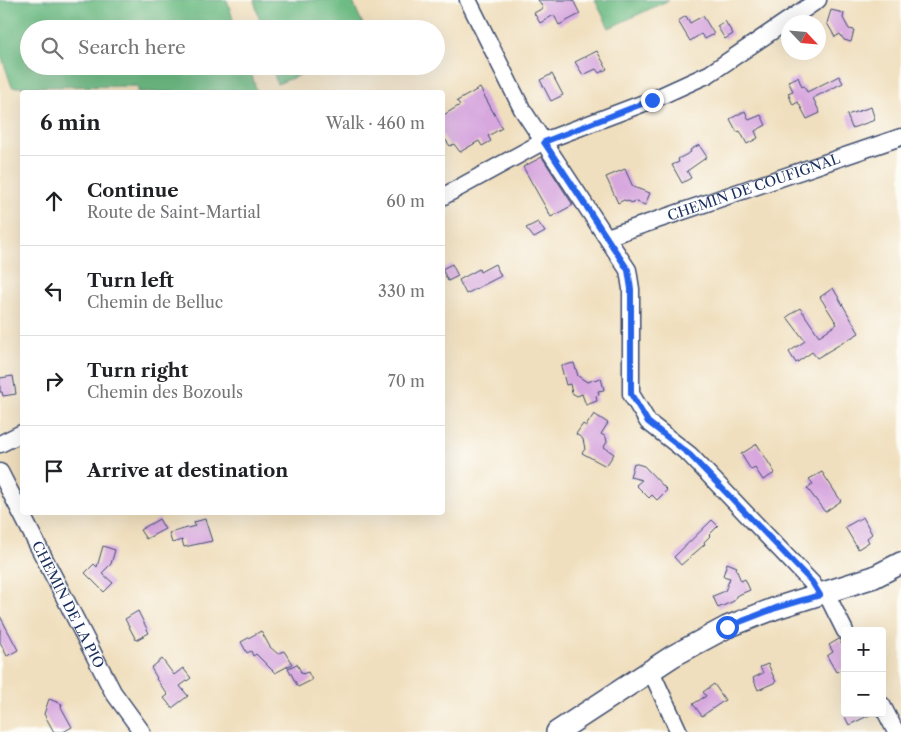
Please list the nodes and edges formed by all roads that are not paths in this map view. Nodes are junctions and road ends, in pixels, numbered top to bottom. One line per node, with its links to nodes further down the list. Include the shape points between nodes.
1 (468, 0): 4 (street, via 522,109)
2 (818, 0): 4 (street, via 709,74)
3 (901, 136): 6 (street, CHEMIN DE COUFIGNAL)
4 (544, 142): 5 (street); 6 (street)
5 (445, 195)
6 (607, 237): 13 (street, via 628,270 631,289 631,394 648,422 690,455)
7 (20, 434): 8 (street)
8 (0, 444)
9 (0, 472): 10 (street, CHEMIN DE LA PIO)
10 (20, 511)
11 (22, 515): 17 (street, CHEMIN DE LA PIO, via 113,692)
12 (901, 563): 13 (main road, via 874,577)
13 (823, 594): 14 (street); 15 (main road, via 727,627)
14 (843, 627)
15 (651, 671): 18 (main road); 19 (street)
16 (886, 713): 20 (street)
17 (142, 732)
18 (557, 732)
19 (679, 732)
20 (896, 732)

